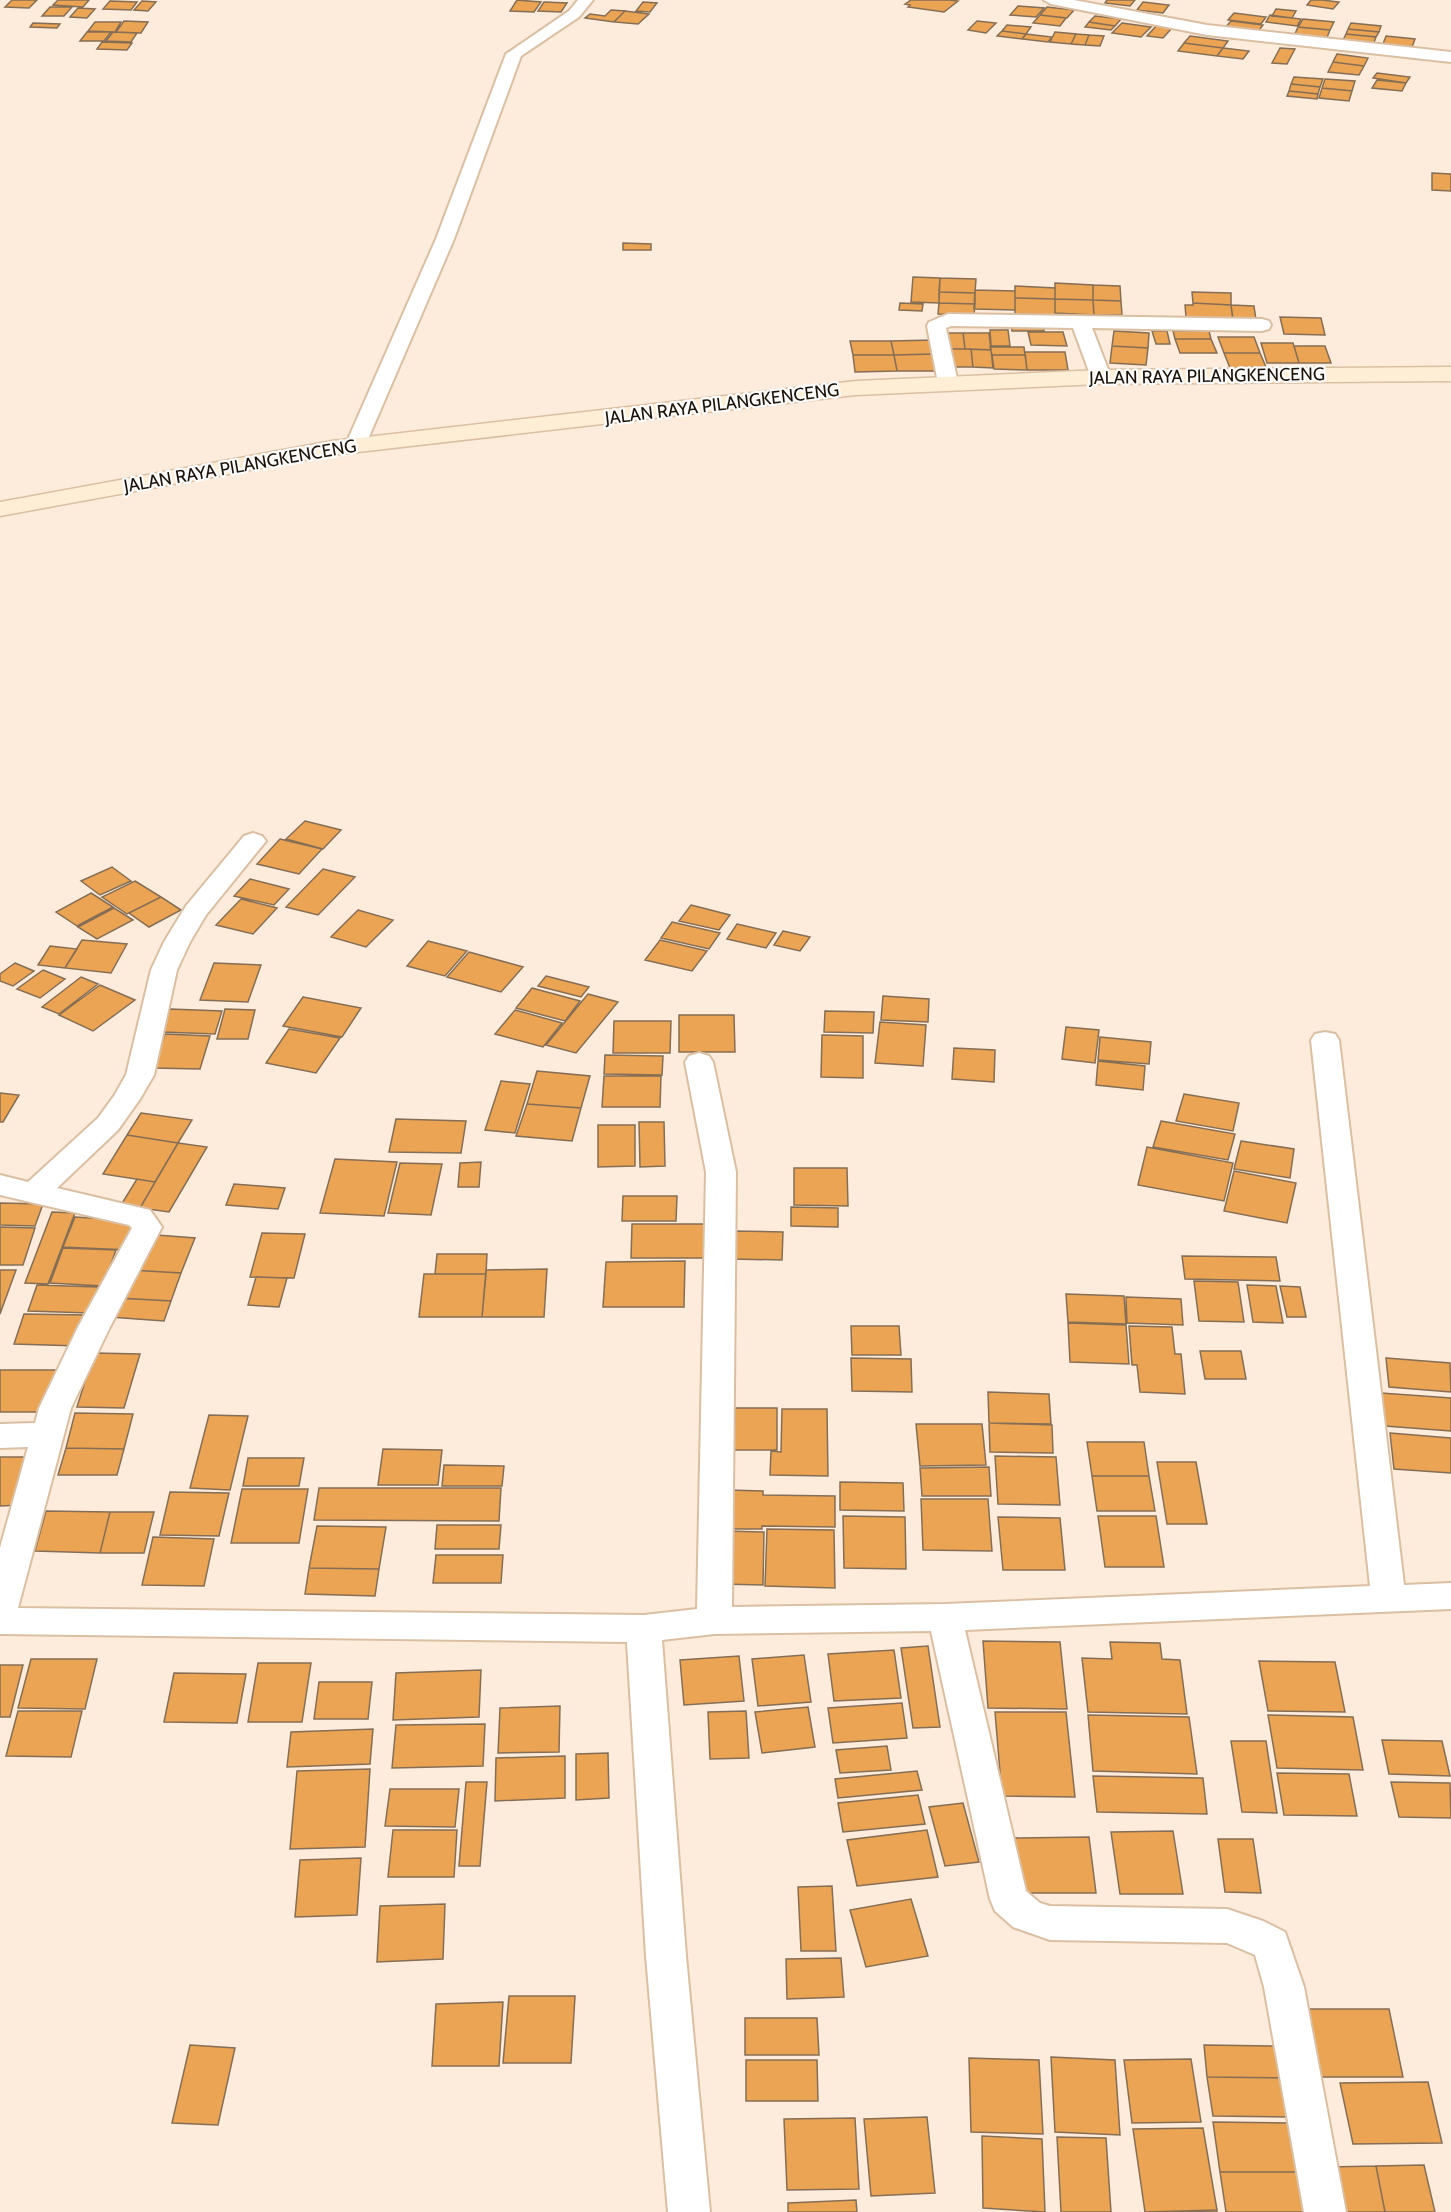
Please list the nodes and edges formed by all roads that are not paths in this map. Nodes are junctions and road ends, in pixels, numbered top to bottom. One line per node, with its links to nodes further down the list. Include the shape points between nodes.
1 (586, 0): 9 (street, via 574,14 514,54 444,239)
2 (1051, 0): 3 (street, via 1207,30)
3 (1451, 57)
4 (1081, 322): 5 (street); 7 (street); 8 (street, via 939,323 936,326)
5 (1262, 325)
6 (1451, 374): 7 (main road, JALAN RAYA PILANGKENCENG)
7 (1101, 377): 8 (main road, JALAN RAYA PILANGKENCENG)
8 (948, 383): 9 (main road, JALAN RAYA PILANGKENCENG, via 856,388)
9 (355, 446): 10 (main road, JALAN RAYA PILANGKENCENG)
10 (0, 509)
11 (253, 841): 15 (street, via 195,912 177,942 164,970 140,1075 126,1099 108,1124)
12 (1325, 1040): 19 (street)
13 (699, 1062): 23 (street, via 721,1172)
14 (0, 1185): 15 (street)
15 (34, 1192): 16 (street, via 139,1217 147,1227 55,1408)
16 (49, 1434): 17 (street); 20 (street)
17 (0, 1436)
18 (1451, 1596): 19 (street)
19 (1388, 1597): 21 (street)
20 (0, 1611)
21 (945, 1617): 23 (street); 26 (street, via 1009,1899 1027,1915 1050,1923 1227,1926 1271,1944 1284,1987)
22 (0, 1621): 24 (street)
23 (714, 1621): 24 (street)
24 (644, 1629): 25 (street, via 666,1956)
25 (689, 2212)
26 (1325, 2212)

